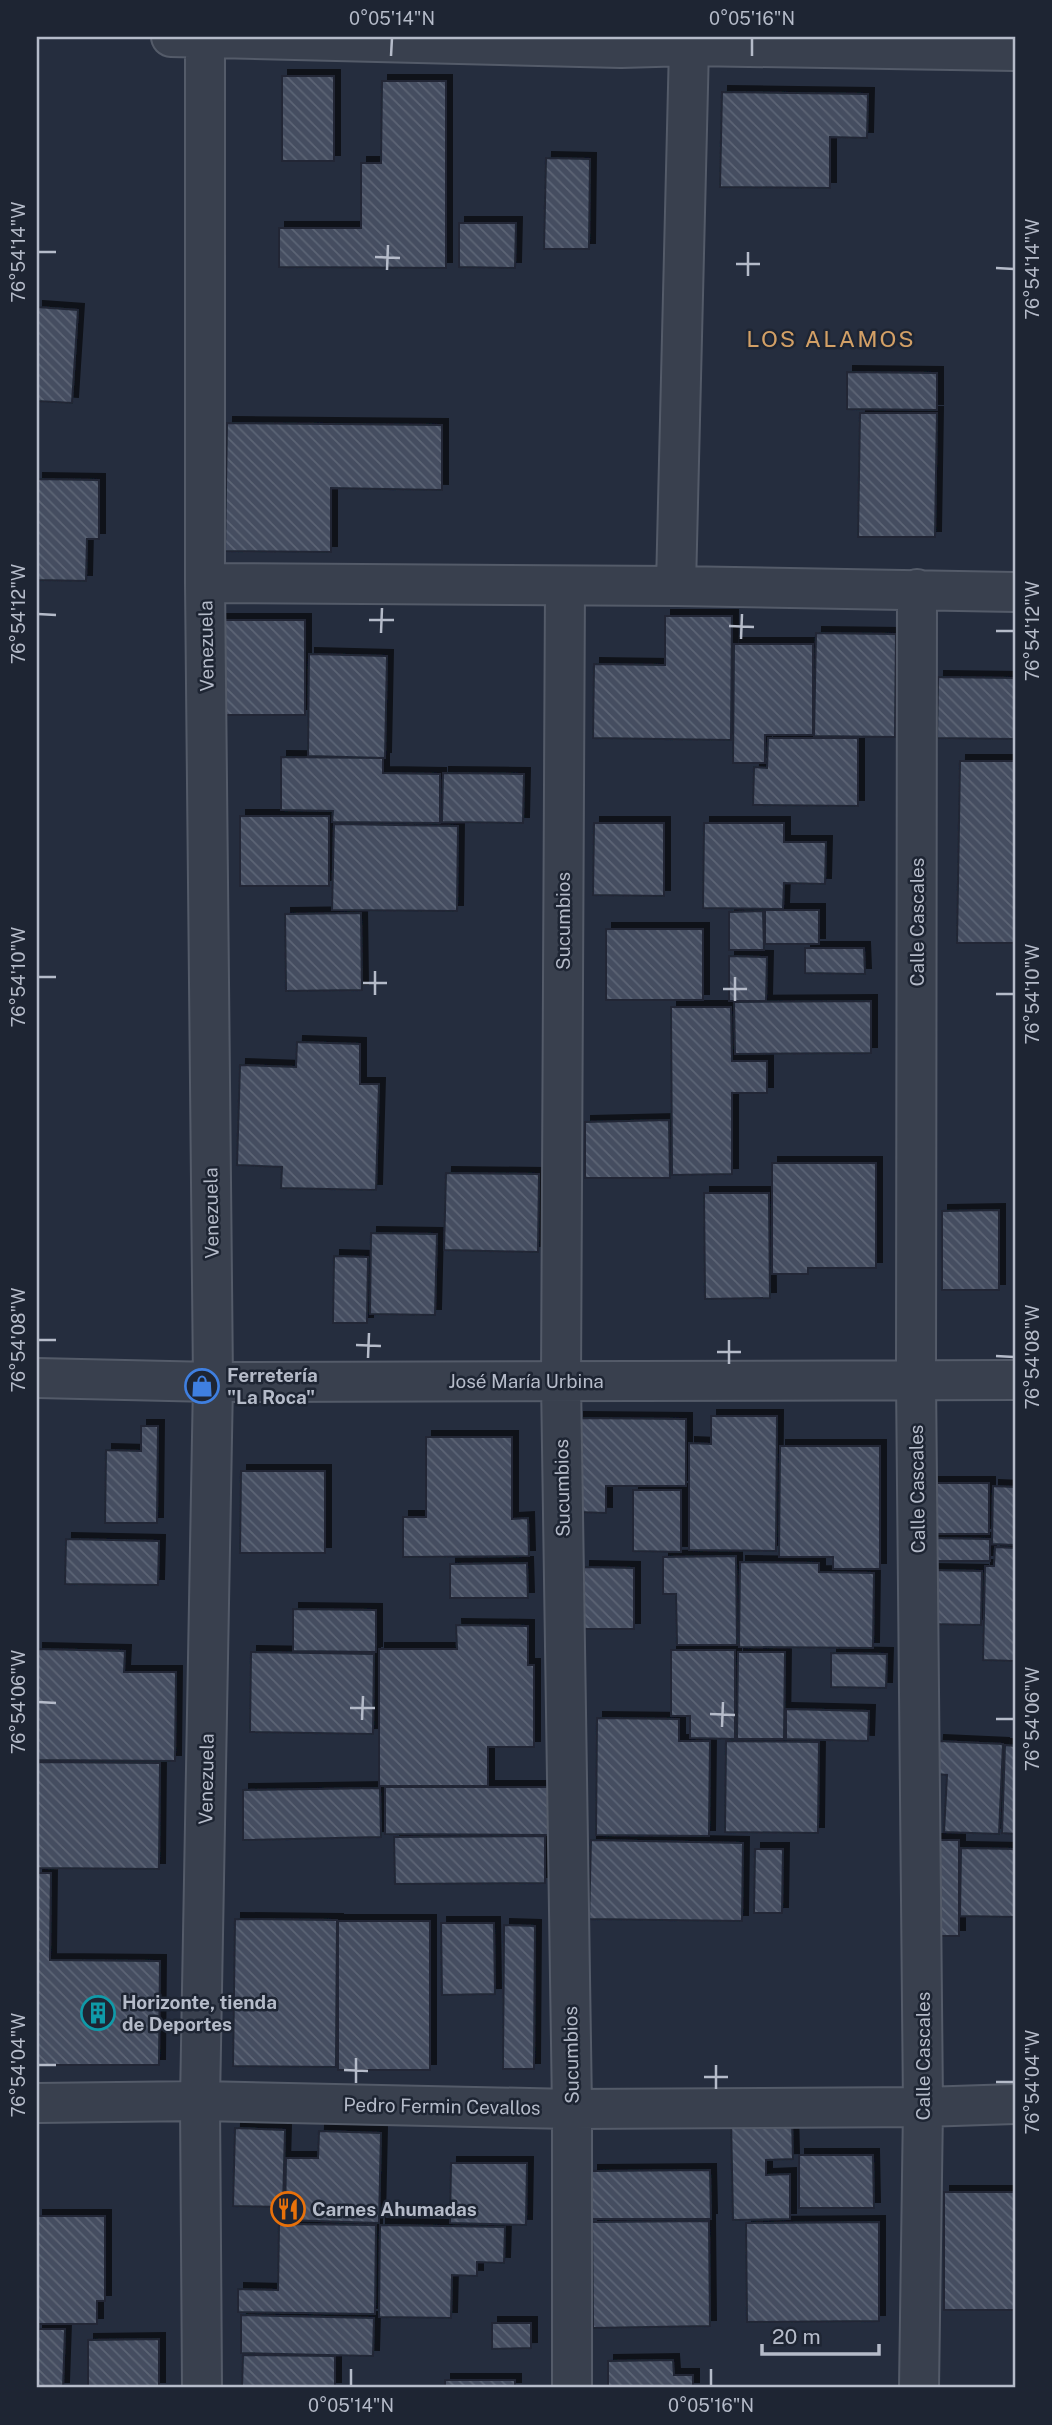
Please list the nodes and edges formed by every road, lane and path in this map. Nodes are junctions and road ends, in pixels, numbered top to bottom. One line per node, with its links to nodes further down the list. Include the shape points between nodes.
1 (171, 37): 2 (street)
2 (205, 37): 3 (street); 7 (street, Venezuela)
3 (622, 42): 5 (street)
4 (972, 44): 5 (street); 6 (street)
5 (689, 46): 8 (street)
6 (1015, 51)
7 (205, 583): 9 (street); 16 (street, Venezuela)
8 (676, 586): 9 (street); 10 (street)
9 (565, 587): 15 (street, Sucumbios)
10 (918, 589): 11 (street); 13 (street, Calle Cascales)
11 (1015, 592)
12 (37, 1378): 16 (street, José María Urbina)
13 (916, 1380): 14 (street, José María Urbina); 15 (street, José María Urbina); 20 (street, Calle Cascales)
14 (1015, 1380)
15 (561, 1381): 16 (street, José María Urbina); 21 (street, Sucumbios)
16 (213, 1382): 17 (street, Venezuela)
17 (200, 2101): 18 (street, Pedro Fermin Cevallos); 21 (street, Pedro Fermin Cevallos); 22 (street, Venezuela)
18 (37, 2104)
19 (1015, 2104): 20 (street, Pedro Fermin Cevallos)
20 (923, 2107): 21 (street, Pedro Fermin Cevallos); 24 (street, Calle Cascales)
21 (572, 2109): 23 (street, Sucumbios)
22 (202, 2388)
23 (572, 2388)
24 (919, 2388)

